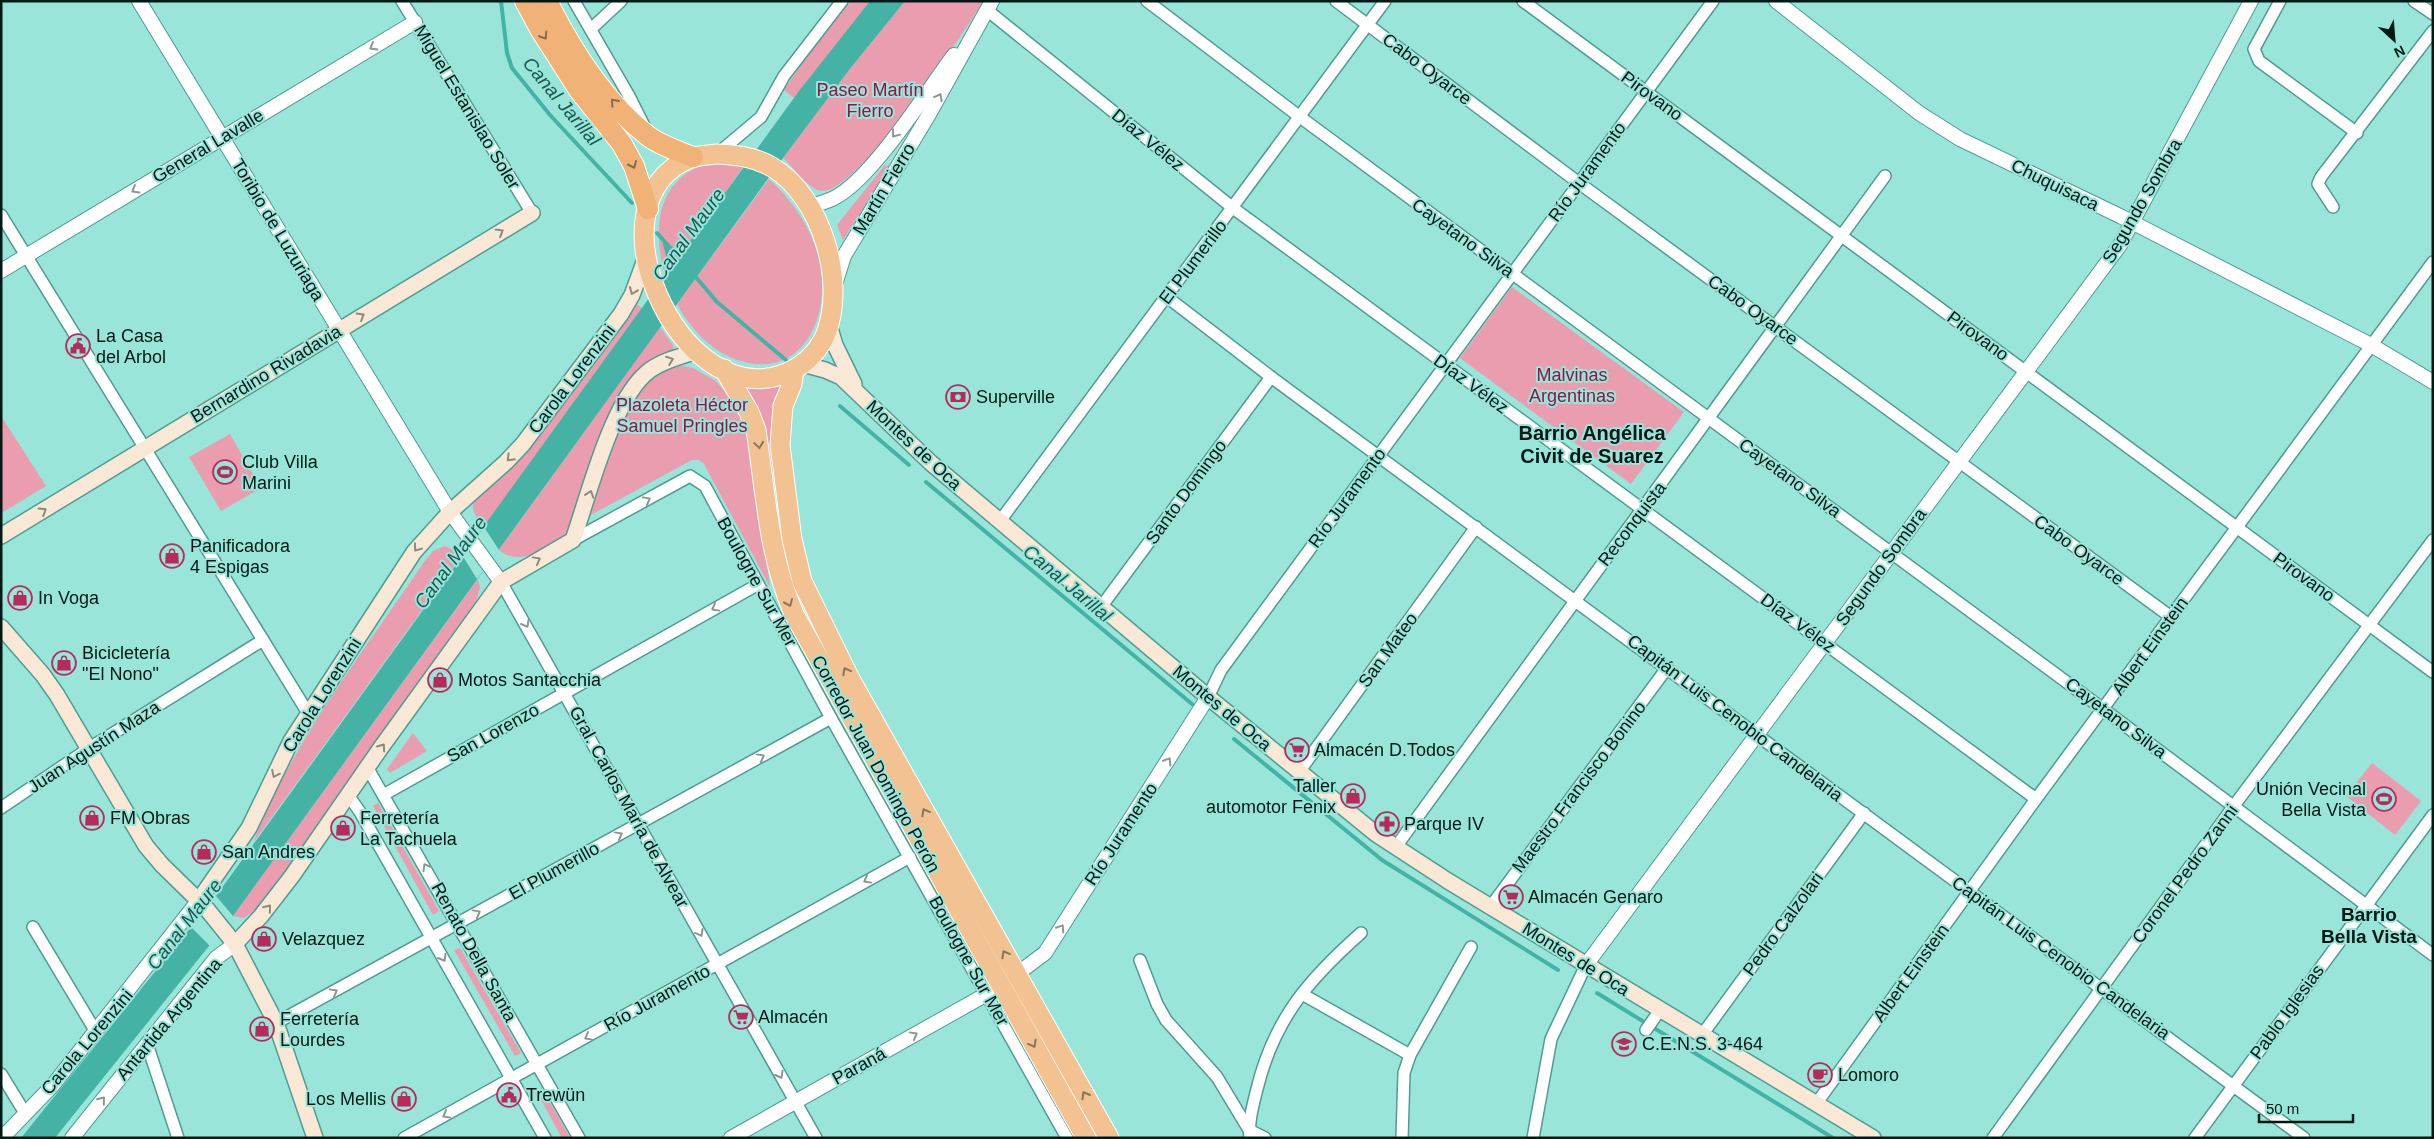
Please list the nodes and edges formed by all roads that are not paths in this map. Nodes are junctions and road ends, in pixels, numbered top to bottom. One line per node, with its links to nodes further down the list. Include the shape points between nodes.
1 (138, 1): 27 (street, Toribio de Luzuriaga)
2 (402, 1): 19 (street, Miguel Estanislao Soler)
3 (526, 1): 35 (highway, one-way to 35, via 540,29 580,90 622,144 634,166)
4 (546, 1): 26 (highway, one-way to 4, via 596,81)
5 (574, 1): 21 (street)
6 (621, 1): 21 (street)
7 (842, 1): 28 (street, via 784,76 762,117)
8 (1147, 1): 24 (street, Cayetano Silva)
9 (1336, 1): 20 (street, Cabo Oyarce)
10 (1385, 1): 20 (street, El Plumerillo)
11 (1523, 1): 23 (street, Pirovano)
12 (1713, 1): 23 (street, Río Juramento)
13 (1776, 1): 38 (street, Chuquisaca, via 1937,126)
14 (2251, 1): 38 (street, Segundo Sombra)
15 (2280, 1): 25 (street, via 2254,54 2259,61)
16 (2414, 1): 18 (street)
17 (990, 6): 32 (street, Martín Fierro, one-way to 32, via 877,159 854,184 835,198); 34 (street, Díaz Vélez); 45 (street, Martín Fierro, one-way to 17, via 844,256)
18 (2433, 14)
19 (415, 22): 27 (street, General Lavalle, one-way to 27); 36 (street, Miguel Estanislao Soler)
20 (1368, 24): 24 (street, El Plumerillo); 31 (street, Cabo Oyarce)
21 (591, 29): 26 (street)
22 (2433, 31): 25 (street)
23 (1646, 91): 31 (street, Río Juramento); 39 (street, Pirovano)
24 (1300, 118): 34 (street, El Plumerillo); 44 (street, Cayetano Silva)
25 (2357, 132): 33 (street, via 2318,184)
26 (648, 136): 29 (highway)
27 (222, 138): 40 (street, General Lavalle, one-way to 40); 49 (street, Toribio de Luzuriaga)
28 (717, 154): 29 (highway); 32 (highway, via 751,157 775,169)
29 (693, 157): 35 (highway, via 672,170 658,184)
30 (1885, 176): 39 (street, Reconquista)
31 (1579, 183): 44 (street, Río Juramento); 48 (street, Cabo Oyarce)
32 (809, 207): 45 (highway, via 829,251)
33 (2333, 207)
34 (1233, 208): 46 (street, El Plumerillo); 52 (street, Díaz Vélez)
35 (648, 209): 41 (highway)
36 (532, 213): 49 (main road, Bernardino Rivadavia, one-way to 36)
37 (1, 215): 40 (street)
38 (2133, 223): 50 (street, Chuquisaca); 55 (street, Segundo Sombra)
39 (1843, 237): 48 (street, Reconquista); 55 (street, Pirovano)
40 (26, 256): 43 (street, General Lavalle); 60 (street)
41 (646, 257): 51 (highway, via 668,316); 65 (main road, Carola Lorenzini, one-way to 65, via 621,314 523,444)
42 (2433, 262): 50 (street, Albert Einstein)
43 (1, 271)
44 (1512, 274): 52 (street, Río Juramento); 59 (street, Cayetano Silva)
45 (833, 292): 47 (highway)
46 (1167, 297): 56 (street, Capitán Luis Cenobio Candelaria); 66 (street, El Plumerillo)
47 (829, 325): 53 (highway, via 822,342); 58 (main road, Montes de Oca)
48 (1777, 327): 59 (street, Reconquista); 62 (street, Cabo Oyarce)
49 (339, 330): 60 (main road, Bernardino Rivadavia); 65 (street, Gral. Carlos María de Alvear)
50 (2371, 345): 57 (street, Chuquisaca); 68 (street, Albert Einstein)
51 (697, 351): 54 (highway); 70 (main road, one-way to 51, via 610,430 623,404 650,370)
52 (1444, 366): 61 (street, Río Juramento); 64 (street, Díaz Vélez)
53 (799, 367): 54 (highway, via 778,376 758,378); 58 (main road, Montes de Oca, via 834,373); 117 (highway, Corredor Juan Domingo Perón, one-way to 53, via 850,679 802,581 792,539 780,445 784,406)
54 (724, 369): 119 (highway, Corredor Juan Domingo Perón, one-way to 119, via 756,430 772,551 794,614)
55 (2026, 371): 62 (street, Segundo Sombra); 68 (street, Pirovano)
56 (1271, 377): 61 (street, Capitán Luis Cenobio Candelaria); 76 (street, Santo Domingo)
57 (2433, 382)
58 (858, 392): 66 (main road, Montes de Oca, via 918,451)
59 (1710, 419): 64 (street, Reconquista); 72 (street, Cayetano Silva)
60 (146, 447): 69 (main road, Bernardino Rivadavia, one-way to 60); 80 (street)
61 (1378, 456): 67 (street, Capitán Luis Cenobio Candelaria); 85 (street, Río Juramento, via 1221,670)
62 (1958, 462): 72 (street, Segundo Sombra); 77 (street, Cabo Oyarce)
63 (690, 476): 70 (street, Antartida Argentina, one-way to 63); 74 (street, Boulogne Sur Mer, via 705,486)
64 (1643, 509): 75 (street, Reconquista); 81 (street, Díaz Vélez)
65 (450, 512): 73 (street, Gral. Carlos María de Alvear); 87 (main road, Carola Lorenzini, one-way to 87, via 414,552)
66 (1000, 521): 76 (main road, Montes de Oca)
67 (1476, 527): 75 (street, Capitán Luis Cenobio Candelaria); 92 (street, San Mateo)
68 (2237, 527): 77 (street, Albert Einstein); 78 (street, Pirovano)
69 (1, 536)
70 (574, 540): 73 (main road, Antartida Argentina, one-way to 70)
71 (2433, 540): 78 (street, Coronel Pedro Zanni)
72 (1892, 553): 81 (street, Segundo Sombra); 86 (street, Cayetano Silva)
73 (501, 582): 84 (street, Gral. Carlos María de Alvear, one-way to 84); 91 (main road, Antartida Argentina, one-way to 73)
74 (758, 584): 84 (street, San Lorenzo, one-way to 84); 88 (street, Boulogne Sur Mer)
75 (1576, 599): 82 (street, Capitán Luis Cenobio Candelaria); 101 (street, Reconquista)
76 (1101, 607): 85 (main road, Montes de Oca)
77 (2171, 617): 86 (street, Albert Einstein)
78 (2370, 625): 83 (street, Pirovano); 96 (street, Coronel Pedro Zanni)
79 (1, 626): 90 (main road, via 43,675)
80 (263, 640): 87 (street); 90 (street, Juan Agustín Maza)
81 (1825, 643): 89 (street, Segundo Sombra); 95 (street, Díaz Vélez)
82 (1667, 668): 89 (street, Capitán Luis Cenobio Candelaria); 105 (street, Maestro Francisco Bonino)
83 (2433, 672)
84 (565, 692): 93 (street, San Lorenzo); 100 (street, Gral. Carlos María de Alvear)
85 (1208, 697): 92 (main road, Montes de Oca); 117 (street, Río Juramento, one-way to 85, via 1045,953)
86 (2104, 709): 95 (street, Albert Einstein); 96 (street, Cayetano Silva)
87 (308, 714): 104 (main road, Carola Lorenzini, one-way to 104, via 291,741 249,828)
88 (831, 718): 100 (street, El Plumerillo, one-way to 88); 102 (street, Boulogne Sur Mer)
89 (1757, 736): 98 (street, Capitán Luis Cenobio Candelaria); 116 (street, Segundo Sombra)
90 (88, 749): 97 (street, Juan Agustín Maza); 104 (main road, via 146,846)
91 (368, 767): 93 (street, Renato Della Santa); 94 (main road, Antartida Argentina)
92 (1299, 772): 101 (main road, Montes de Oca)
93 (385, 794): 107 (street, Renato Della Santa, one-way to 93)
94 (348, 795): 110 (street, Renato Della Santa); 111 (main road, Antartida Argentina, one-way to 94, via 272,903)
95 (2036, 799): 103 (street, Albert Einstein)
96 (2233, 807): 106 (street, Cayetano Silva); 118 (street, Coronel Pedro Zanni)
97 (1, 808)
98 (1864, 813): 103 (street, Capitán Luis Cenobio Candelaria); 125 (street, Pedro Calzolari)
99 (2433, 815): 106 (street, Pablo Iglesias)
100 (639, 824): 107 (street, El Plumerillo, one-way to 100); 115 (street, Gral. Carlos María de Alvear, one-way to 115)
101 (1396, 848): 105 (main road, Montes de Oca)
102 (910, 856): 115 (street, Río Juramento, one-way to 115); 119 (street, Boulogne Sur Mer)
103 (1970, 890): 118 (street, Capitán Luis Cenobio Candelaria); 133 (street, Albert Einstein)
104 (203, 904): 111 (main road); 124 (street, Carola Lorenzini)
105 (1491, 906): 116 (main road, Montes de Oca)
106 (2366, 906): 113 (street, Cayetano Silva); 131 (street, Pablo Iglesias)
107 (458, 923): 110 (street, El Plumerillo); 128 (street, Renato Della Santa)
108 (33, 927): 124 (street)
109 (1361, 933): 120 (street, via 1324,965)
110 (432, 938): 122 (street, El Plumerillo, one-way to 110); 130 (street, Renato Della Santa, one-way to 130)
111 (235, 944): 122 (main road); 126 (street, Antartida Argentina, via 216,958)
112 (1471, 947): 127 (street)
113 (2433, 955)
114 (1140, 960): 135 (street, via 1166,1020 1217,1078)
115 (717, 964): 128 (street, Río Juramento, one-way to 128); 132 (street, Gral. Carlos María de Alvear, one-way to 132)
116 (1586, 965): 121 (main road, Montes de Oca); 150 (street, Segundo Sombra, via 1551,1039)
117 (1017, 976): 119 (street, Río Juramento); 147 (highway, Corredor Juan Domingo Perón, one-way to 117)
118 (2102, 988): 131 (street, Capitán Luis Cenobio Candelaria); 152 (street, Coronel Pedro Zanni)
119 (994, 990): 132 (street, Paraná, one-way to 119); 136 (street, Boulogne Sur Mer); 146 (highway, Corredor Juan Domingo Perón, one-way to 146)
120 (1302, 994): 127 (street); 135 (street, via 1282,1022 1264,1059)
121 (1660, 1010): 123 (street); 125 (main road, Montes de Oca)
122 (276, 1023): 140 (main road)
123 (1649, 1026)
124 (96, 1032): 134 (street, Carola Lorenzini, via 54,1085)
125 (1702, 1034): 133 (main road, Montes de Oca)
126 (147, 1044): 138 (street, Antartida Argentina, one-way to 126); 139 (street)
127 (1410, 1055): 149 (street, via 1404,1073)
128 (538, 1064): 130 (street, Río Juramento); 143 (street, Renato Della Santa)
129 (1, 1074): 134 (street)
130 (512, 1079): 141 (street, Río Juramento, one-way to 141); 142 (street, Renato Della Santa)
131 (2233, 1085): 153 (street, Pablo Iglesias); 154 (street, Capitán Luis Cenobio Candelaria)
132 (796, 1102): 144 (street, Paraná); 145 (street, Gral. Carlos María de Alvear)
133 (1816, 1104): 151 (main road, Montes de Oca)
134 (25, 1113): 137 (street, Carola Lorenzini)
135 (1250, 1134): 148 (street)
136 (1064, 1137)
137 (2, 1138)
138 (72, 1138)
139 (178, 1138)
140 (315, 1138)
141 (404, 1138)
142 (545, 1138)
143 (579, 1138)
144 (731, 1138)
145 (816, 1138)
146 (1086, 1138)
147 (1109, 1138)
148 (1265, 1138)
149 (1402, 1138)
150 (1533, 1138)
151 (1873, 1138)
152 (1993, 1138)
153 (2195, 1138)
154 (2304, 1138)

